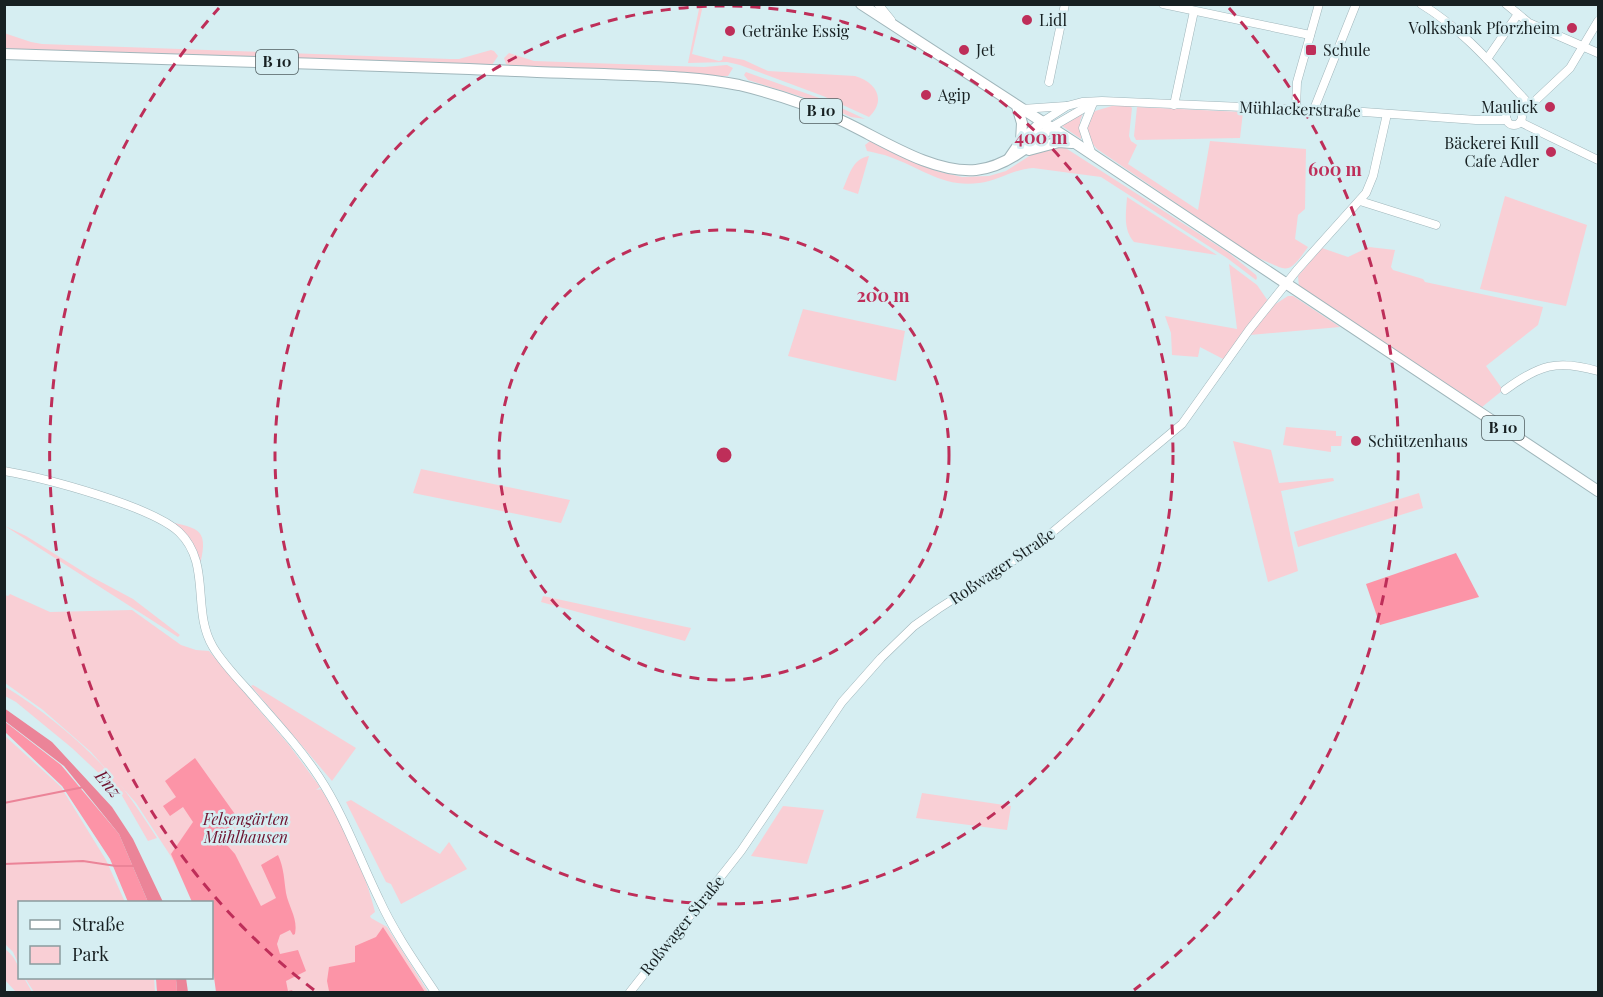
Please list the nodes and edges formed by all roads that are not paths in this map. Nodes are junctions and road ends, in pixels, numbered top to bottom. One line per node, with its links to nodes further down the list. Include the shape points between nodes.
1 (861, 4): 12 (main road)
2 (878, 4): 12 (street)
3 (1065, 4): 18 (street)
4 (1163, 4): 9 (street)
5 (1319, 4): 13 (street)
6 (1356, 4): 25 (street)
7 (1421, 4): 17 (street, via 1448,22)
8 (1506, 4): 10 (street)
9 (1194, 11): 13 (street); 20 (street)
10 (1518, 14): 14 (street); 17 (street)
11 (1599, 21): 14 (street)
12 (901, 30): 23 (main road)
13 (1310, 34): 24 (street, via 1297,82)
14 (1584, 46): 15 (street); 21 (street, via 1570,68)
15 (1599, 53)
16 (4, 54): 32 (main road, B 10, via 700,79 790,99 923,160 952,168 986,168 1010,157)
17 (1487, 59): 21 (street)
18 (1049, 82)
19 (1093, 103): 20 (street, Mühlackerstraße); 22 (street, Mühlackerstraße); 30 (street, Mühlackerstraße); 33 (street, via 1083,128)
20 (1174, 105): 24 (street, Mühlackerstraße)
21 (1530, 105): 26 (street)
22 (1067, 106): 23 (street); 30 (street, Mühlackerstraße)
23 (1020, 108): 30 (main road); 32 (main road)
24 (1296, 108): 25 (street, Mühlackerstraße)
25 (1314, 109): 27 (street, Mühlackerstraße)
26 (1520, 112): 28 (street, via 1510,110); 29 (street)
27 (1387, 114): 28 (street, Mühlackerstraße); 35 (street, Roßwager Straße, via 1373,176)
28 (1507, 120): 29 (street, via 1513,125)
29 (1520, 122): 34 (street)
30 (1046, 125): 31 (main road, B 10); 32 (main road, B 10)
31 (1075, 143): 32 (main road); 33 (main road, B 10)
32 (1022, 146)
33 (1092, 155): 37 (main road, B 10)
34 (1599, 160)
35 (1360, 201): 36 (street); 37 (street, Roßwager Straße)
36 (1436, 225)
37 (1286, 284): 41 (main road, B 10); 43 (street, Roßwager Straße, via 1174,431 1036,546 914,626 861,678 741,852)
38 (1599, 371): 39 (street, via 1570,364 1549,365)
39 (1505, 390)
40 (4, 471): 42 (street, via 144,512 170,525 186,540 200,569 202,619 213,647 324,785 385,912)
41 (1599, 491)
42 (435, 993)
43 (630, 993)

